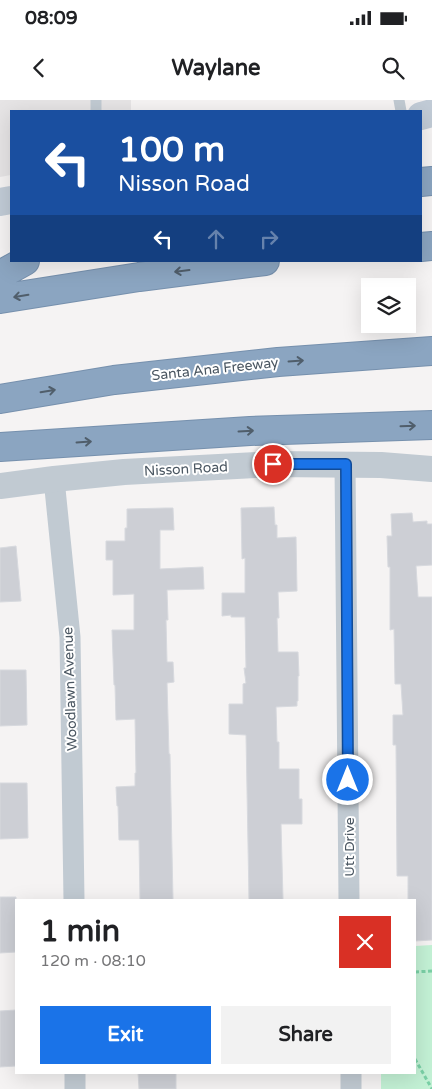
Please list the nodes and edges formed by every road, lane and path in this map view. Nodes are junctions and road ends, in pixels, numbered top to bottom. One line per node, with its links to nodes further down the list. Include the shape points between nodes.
1 (23, 262): 3 (highway)
2 (257, 262): 4 (highway, one-way to 4)
3 (0, 275)
4 (0, 299)
5 (432, 351): 6 (highway, Santa Ana Freeway, one-way to 5, via 114,380 278,362)
6 (0, 399)
7 (432, 425): 8 (highway, one-way to 7, via 250,431)
8 (0, 447)
9 (346, 464): 10 (street, Nisson Road); 11 (street, Nisson Road, via 273,464); 14 (street, Utt Drive)
10 (432, 469)
11 (54, 479): 12 (street, Nisson Road); 13 (street, Woodlawn Avenue, via 70,637)
12 (0, 486)
13 (74, 899)
14 (349, 899)
15 (432, 971): 16 (path)
16 (416, 972)
17 (416, 1061): 22 (path)
18 (76, 1074): 20 (street)
19 (351, 1074): 21 (street)
20 (75, 1089)
21 (351, 1089)
22 (432, 1089)

